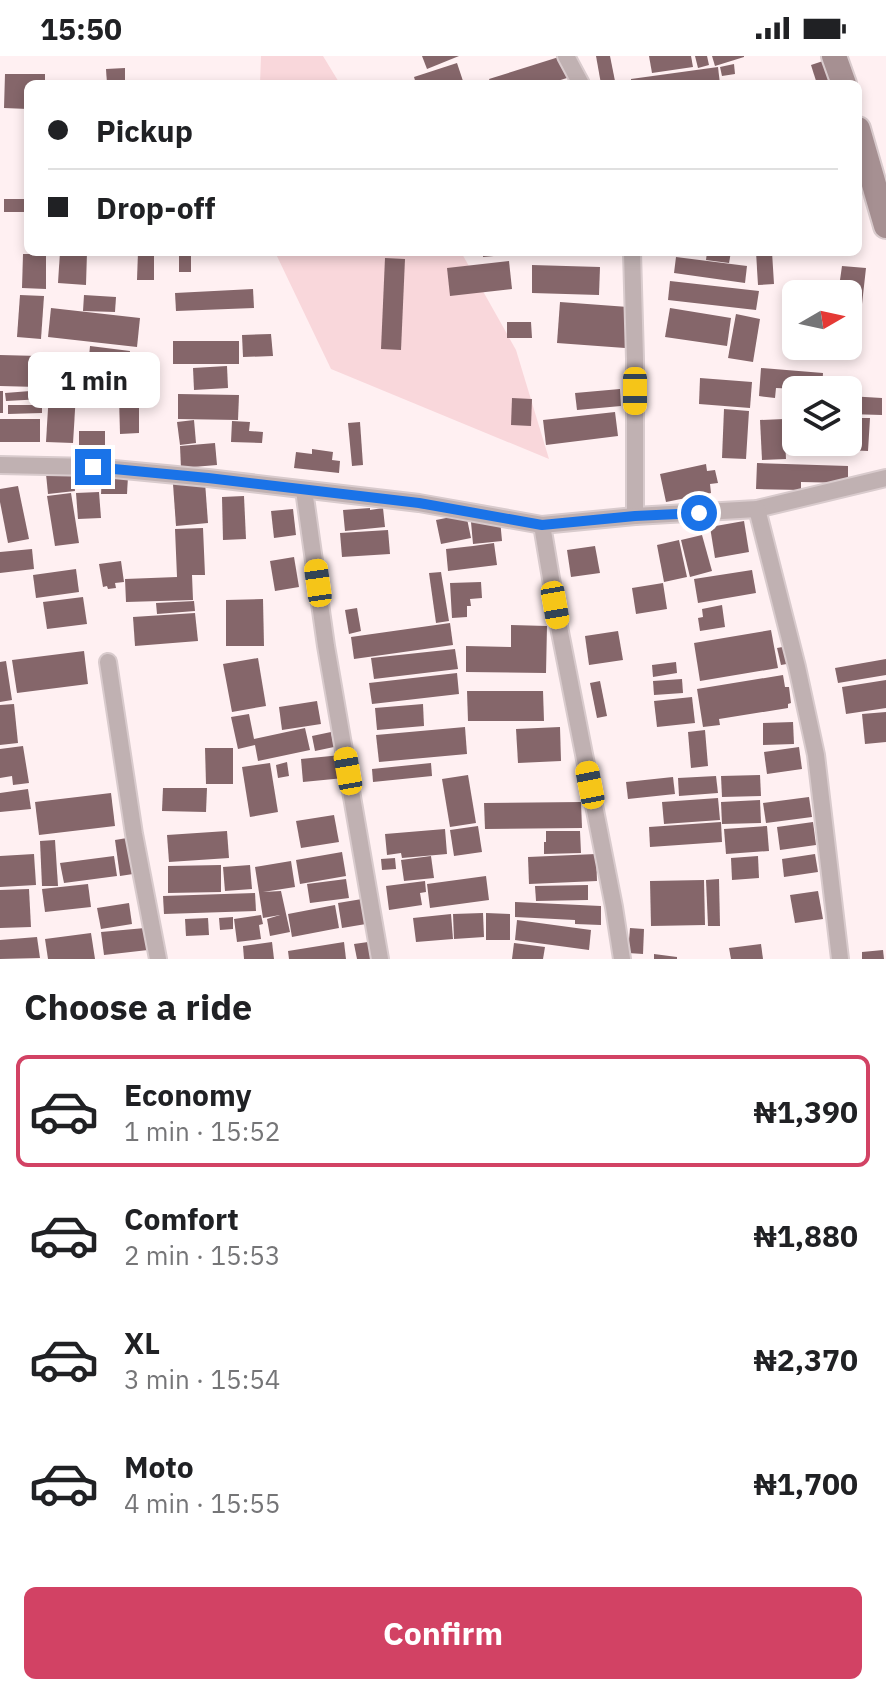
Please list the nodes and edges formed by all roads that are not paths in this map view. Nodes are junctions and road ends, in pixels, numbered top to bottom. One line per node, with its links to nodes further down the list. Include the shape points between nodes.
1 (566, 56): 3 (street)
2 (834, 56): 4 (street)
3 (579, 80)
4 (843, 80)
5 (862, 142): 6 (street)
6 (885, 219)
7 (632, 256): 12 (street)
8 (0, 465): 10 (street, via 93,467)
9 (886, 478): 11 (street)
10 (304, 490): 13 (street); 16 (street)
11 (757, 509): 12 (street); 18 (street, via 816,755)
12 (635, 516): 13 (street)
13 (542, 525): 17 (street)
14 (108, 662): 15 (street)
15 (158, 959)
16 (380, 959)
17 (622, 959)
18 (840, 959)

